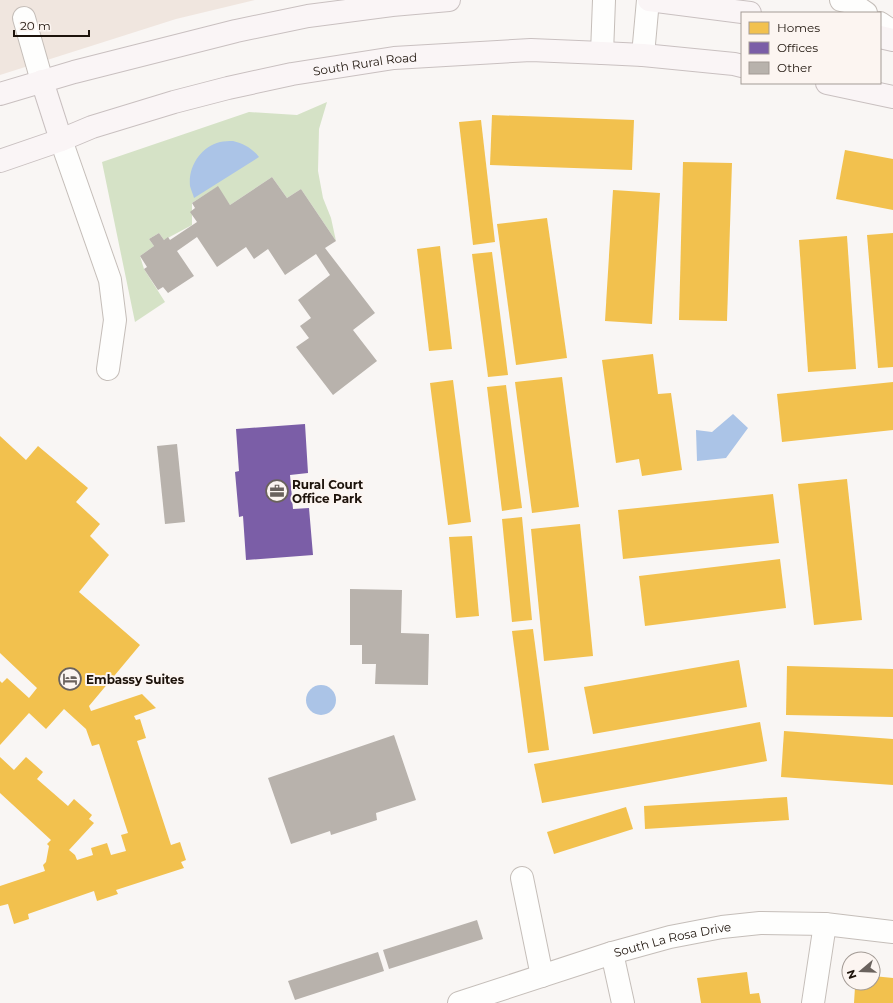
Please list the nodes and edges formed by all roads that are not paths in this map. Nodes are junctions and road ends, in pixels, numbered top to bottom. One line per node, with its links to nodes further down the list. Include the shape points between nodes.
1 (449, 0): 15 (main road, via 392,5 236,30)
2 (604, 0): 12 (street)
3 (649, 0): 5 (main road); 13 (street)
4 (841, 0): 6 (street, via 850,2)
5 (742, 12)
6 (865, 12)
7 (24, 18): 15 (street)
8 (881, 24): 9 (street)
9 (893, 32)
10 (881, 37): 11 (main road)
11 (893, 40)
12 (602, 52): 13 (main road, South Rural Road); 19 (main road, South Rural Road, via 531,50 394,58 292,74 174,102 92,127)
13 (643, 55): 14 (main road, South Rural Road)
14 (741, 66)
15 (42, 81): 17 (main road); 19 (main road)
16 (832, 84): 18 (main road)
17 (0, 94)
18 (893, 97)
19 (61, 140): 20 (main road, South Rural Road); 21 (street, via 110,280 115,320)
20 (0, 161)
21 (108, 369)
22 (522, 878): 26 (street)
23 (825, 924): 24 (street, South La Rosa Drive); 25 (street, South La Rosa Drive, via 760,923 722,927 670,937); 29 (street)
24 (893, 932)
25 (612, 953): 26 (street, South La Rosa Drive); 28 (street)
26 (542, 976): 27 (street, South La Rosa Drive)
27 (459, 1003)
28 (623, 1003)
29 (813, 1003)

